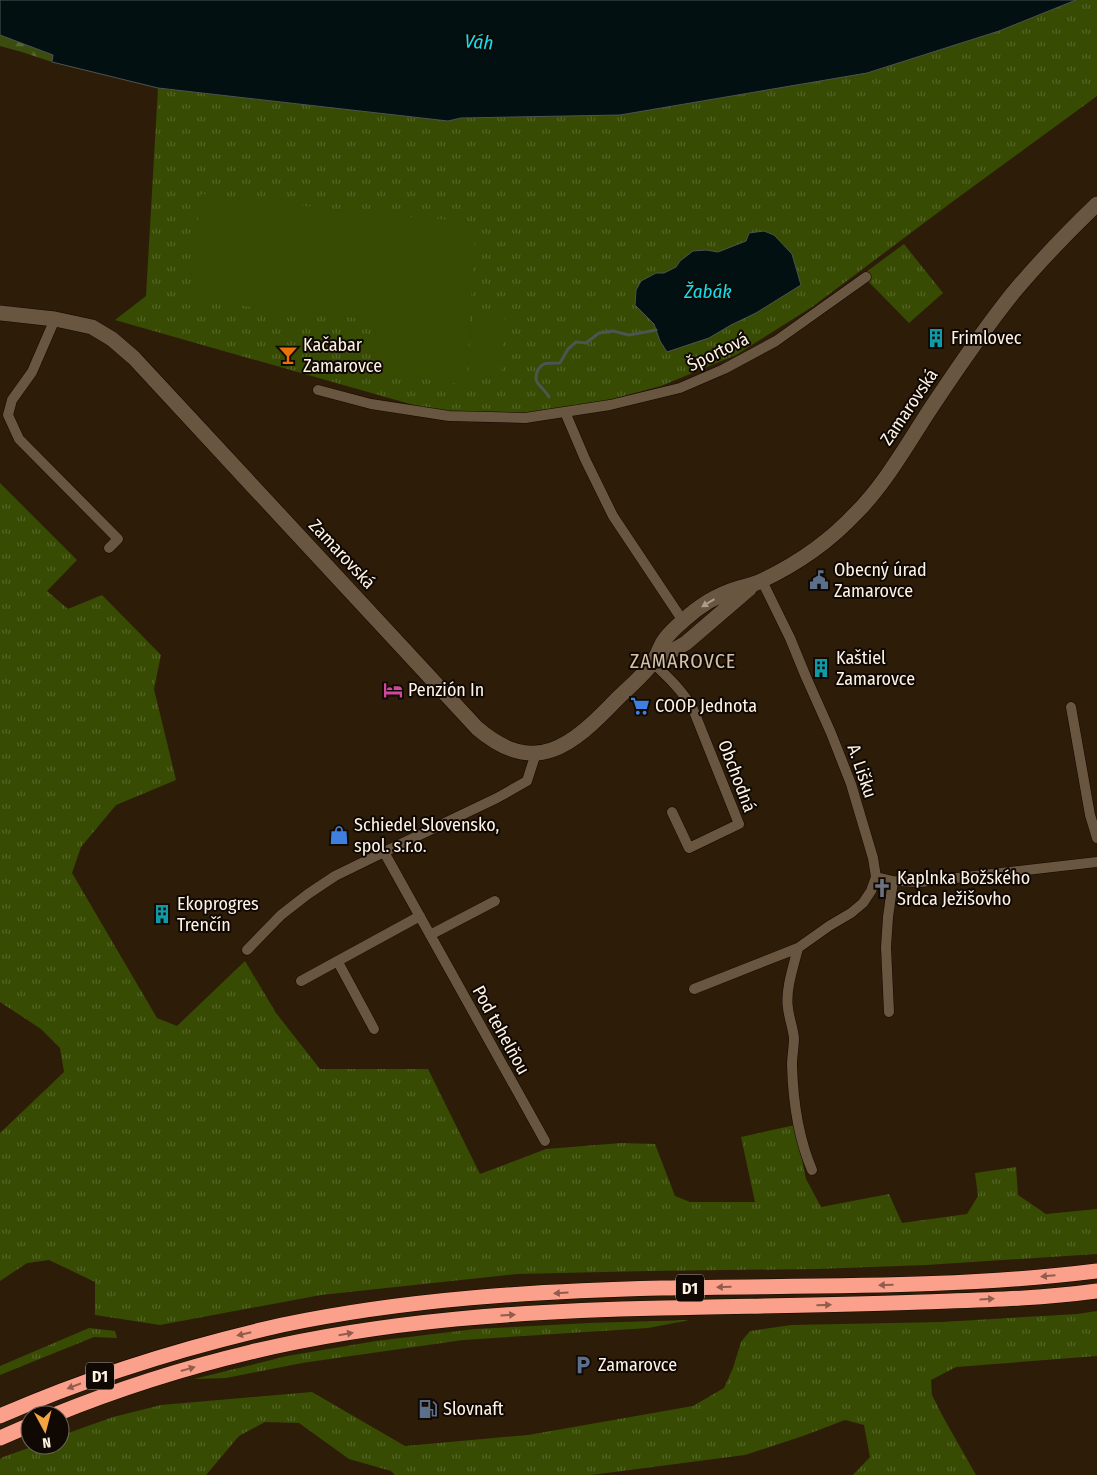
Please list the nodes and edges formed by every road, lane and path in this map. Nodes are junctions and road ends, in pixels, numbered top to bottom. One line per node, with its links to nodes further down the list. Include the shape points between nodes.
1 (1097, 204): 8 (main road, Zamarovská, via 1015,291 980,337 879,487 858,512 836,534)
2 (866, 277): 6 (street, Športová, via 776,341 689,385 610,405)
3 (0, 312): 4 (main road, Zamarovská)
4 (55, 319): 7 (street, via 32,372 12,400 8,415 19,439 118,538); 12 (main road, Zamarovská, via 92,327 134,358 476,728 506,748)
5 (318, 390): 6 (street, Športová, via 371,404 449,416 525,418)
6 (565, 412): 9 (street, via 613,516)
7 (109, 548)
8 (758, 583): 9 (main road, Zamarovská, one-way to 9, via 712,600); 10 (main road, Zamarovská, via 686,643); 17 (street, A. Lišku, via 790,638 831,733 851,784)
9 (683, 620): 10 (main road, Zamarovská, via 664,640)
10 (652, 662): 12 (main road, Zamarovská, via 580,735 558,748); 13 (street, Obchodná, via 674,681 693,709 739,824 690,848)
11 (1071, 707): 14 (street)
12 (536, 753): 15 (street, via 527,782)
13 (672, 812)
14 (1097, 838)
15 (384, 852): 20 (street, Pod tehelňou); 23 (street, via 335,876 308,894 281,915)
16 (1097, 862): 18 (street, via 921,882)
17 (876, 877): 18 (street); 22 (street, via 863,903)
18 (893, 881): 27 (street, via 886,947)
19 (495, 901): 21 (street)
20 (420, 916): 21 (street, Pod tehelňou); 24 (street)
21 (430, 935): 29 (street, Pod tehelňou)
22 (798, 948): 26 (street); 30 (street, via 787,1006 794,1039 792,1078 797,1119)
23 (247, 950)
24 (338, 962): 25 (street); 28 (street)
25 (301, 982)
26 (694, 989)
27 (889, 1012)
28 (374, 1029)
29 (544, 1141)
30 (812, 1170)
31 (1097, 1271): 34 (highway, D1, one-way to 34, via 964,1282 563,1292 412,1305 284,1325 204,1344 75,1385)
32 (1097, 1291): 33 (highway, D1, one-way to 32, via 141,1382 252,1352 422,1323 566,1312 959,1301)
33 (70, 1409)
34 (0, 1416)
35 (20, 1429): 36 (highway)
36 (0, 1438)

